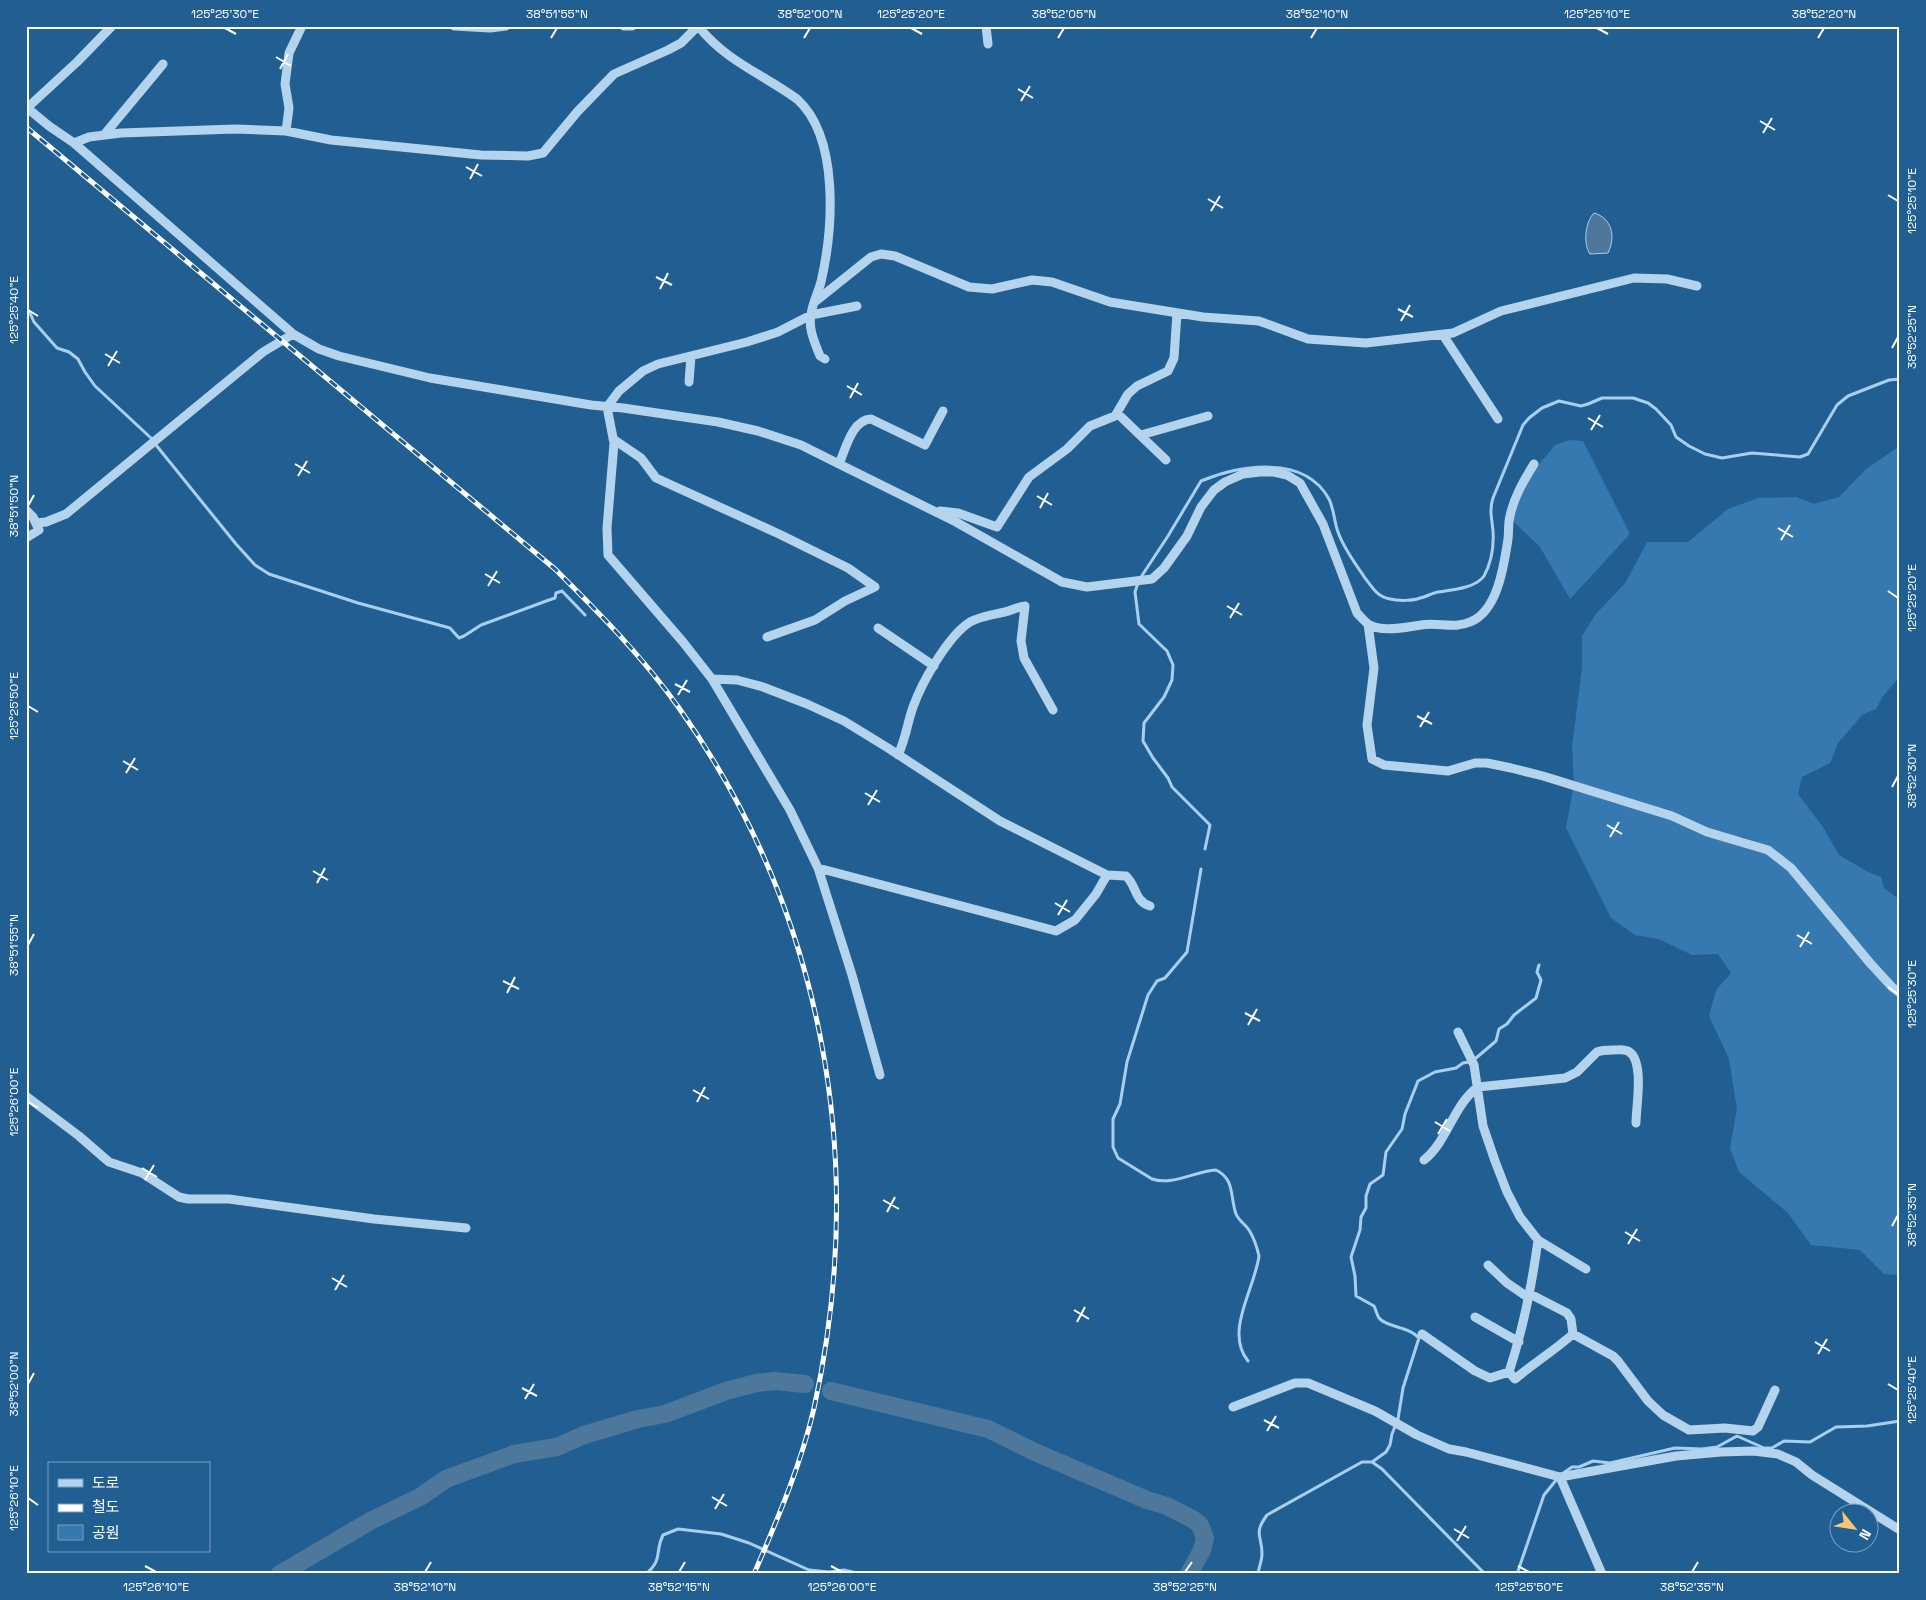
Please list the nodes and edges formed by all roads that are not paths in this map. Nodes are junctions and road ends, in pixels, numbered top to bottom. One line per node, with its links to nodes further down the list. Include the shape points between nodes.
1 (112, 26): 10 (street)
2 (302, 26): 11 (street, via 289,53 285,84 289,108)
3 (454, 26): 4 (street)
4 (506, 26)
5 (624, 26): 6 (street)
6 (632, 26)
7 (986, 26): 8 (street)
8 (988, 44)
9 (163, 64): 12 (street)
10 (27, 108): 13 (street)
11 (286, 132): 12 (street, via 235,129); 15 (street, via 332,140 481,155 528,156 543,153 614,74 681,43 698,26 736,62 797,99 816,124 828,175 829,207)
12 (104, 135): 13 (street)
13 (74, 144): 19 (street)
14 (1697, 286): 20 (street, via 1667,279 1634,278 1501,311)
15 (816, 301): 17 (street, via 871,257 881,254 895,256 969,286 992,289 1032,280 1052,282 1110,302); 18 (street)
16 (857, 306): 18 (street)
17 (1177, 313): 20 (street, via 1259,321 1308,339 1366,343); 26 (street, via 1174,358 1168,371 1137,386)
18 (810, 315): 21 (street, via 778,332); 22 (street, via 810,328 820,356)
19 (293, 334): 24 (street, via 339,356 430,378); 36 (street, via 263,352 66,514)
20 (1443, 335): 28 (street)
21 (691, 356): 23 (street); 24 (street, via 643,371 619,391)
22 (825, 359)
23 (689, 382)
24 (607, 407): 30 (street); 32 (street, via 718,422 758,431)
25 (943, 411): 32 (street, via 924,444 872,419 865,419 853,432)
26 (1117, 412): 29 (street); 35 (street, via 1115,416 1090,426 1067,449 1029,476 997,527 958,514)
27 (1208, 416): 29 (street)
28 (1498, 419)
29 (1141, 435): 31 (street)
30 (613, 439): 40 (street, via 641,458 656,478 779,534 863,577 875,587 815,620); 42 (street, via 608,555)
31 (1166, 460)
32 (839, 464): 35 (street)
33 (1534, 464): 38 (street, via 1516,496 1509,517 1497,590 1481,617 1457,625 1429,623 1378,628)
34 (26, 510): 36 (street)
35 (932, 510): 38 (street, via 1062,582 1087,587 1152,578 1164,568 1187,536 1201,507 1225,482 1251,473 1287,475 1300,483 1308,494 1357,613)
36 (36, 523): 37 (street, via 38,530)
37 (26, 538)
38 (1368, 624): 48 (street, via 1374,668 1366,725 1372,759 1384,765 1448,771 1475,763 1511,768 1672,816 1707,832 1768,850 1791,868 1870,963)
39 (878, 628): 41 (street)
40 (767, 637)
41 (934, 666): 43 (street, via 970,622 1026,606 1021,641 1024,658); 44 (street, via 916,700)
42 (712, 679): 44 (street, via 737,680 807,704 844,721); 45 (street, via 790,810)
43 (1053, 710)
44 (898, 754): 46 (street, via 1000,821)
45 (818, 868): 46 (street, via 1056,931 1075,920); 50 (street)
46 (1107, 875): 47 (street, via 1129,878 1137,897)
47 (1150, 906)
48 (1900, 993)
49 (1458, 1032): 51 (street, via 1474,1064)
50 (880, 1075)
51 (1478, 1087): 53 (street, via 1565,1078 1577,1072 1597,1052 1623,1049 1637,1062); 54 (street, via 1468,1094 1441,1140); 56 (street, via 1482,1126 1507,1192 1520,1217)
52 (26, 1096): 55 (street, via 109,1162 142,1173 179,1197 229,1199)
53 (1636, 1122)
54 (1424, 1160)
55 (466, 1228)
56 (1538, 1240): 58 (street); 59 (street)
57 (1488, 1265): 59 (street, via 1507,1284)
58 (1586, 1269)
59 (1530, 1296): 62 (street, via 1567,1313); 63 (street)
60 (1475, 1317): 63 (street)
61 (1422, 1334): 64 (street, via 1490,1378)
62 (1573, 1334): 64 (street, via 1515,1379); 65 (street, via 1613,1356 1648,1401 1663,1415 1689,1430 1725,1428 1753,1431 1758,1427)
63 (1518, 1342): 64 (street)
64 (1509, 1372)
65 (1775, 1390)
66 (1233, 1407): 67 (street, via 1302,1382 1346,1399 1449,1449)
67 (1560, 1476): 68 (street, via 1676,1456 1753,1451 1778,1454 1796,1462); 69 (street)
68 (1900, 1530)
69 (1602, 1574)

